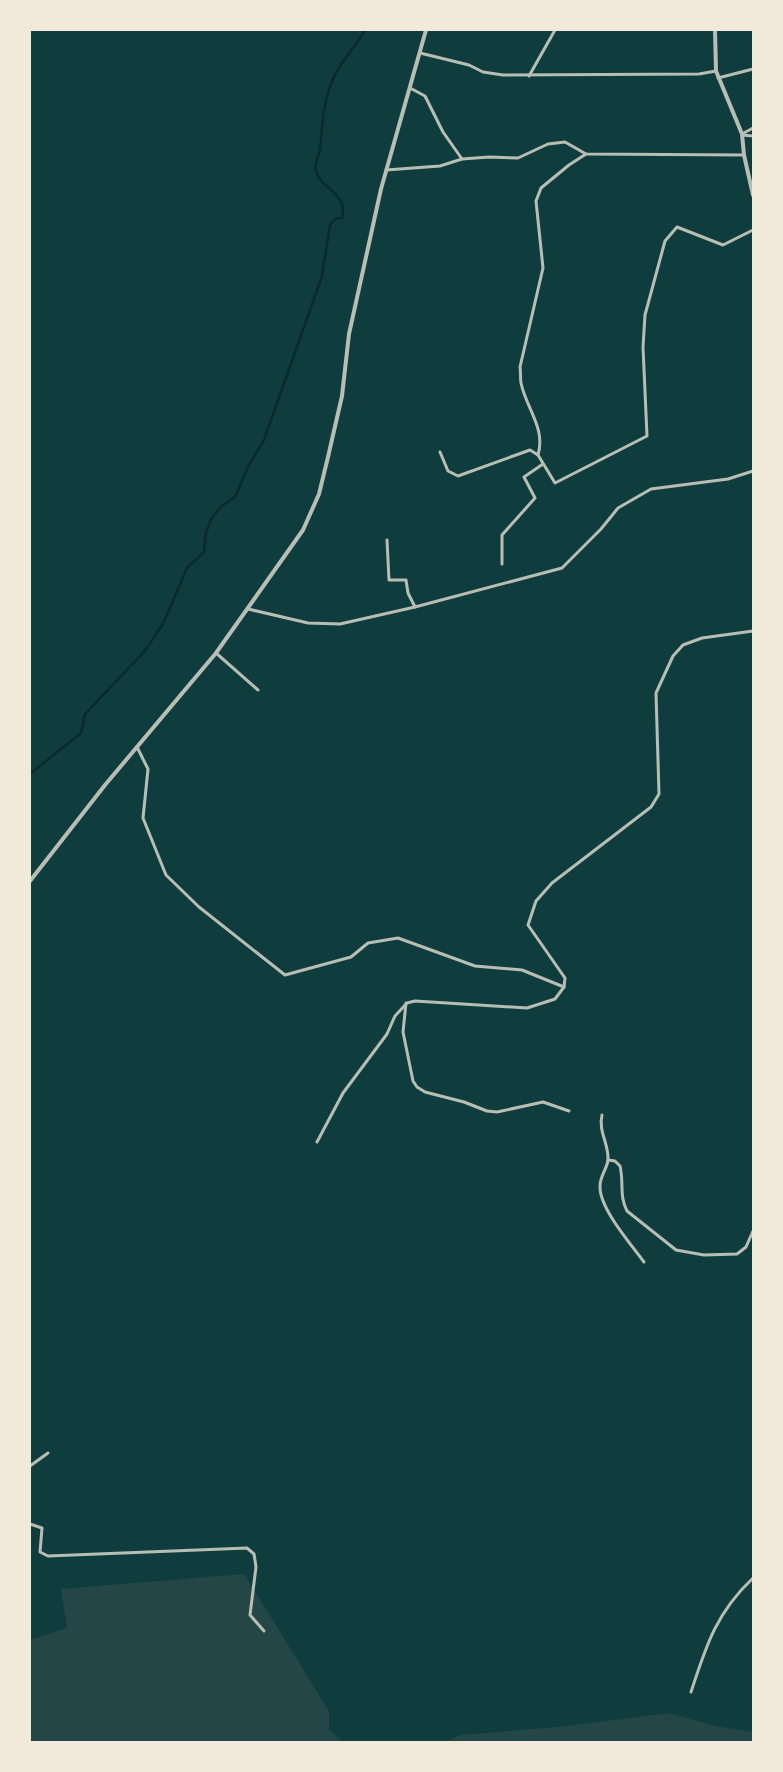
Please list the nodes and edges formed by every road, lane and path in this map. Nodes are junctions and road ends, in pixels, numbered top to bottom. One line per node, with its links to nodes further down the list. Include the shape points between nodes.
1 (426, 30): 4 (street)
2 (555, 30): 7 (street)
3 (715, 30): 6 (street)
4 (420, 53): 7 (street, via 469,65 483,72); 9 (street)
5 (753, 69): 8 (street)
6 (716, 70): 7 (street, via 699,74); 8 (street)
7 (529, 76)
8 (718, 78): 11 (street)
9 (410, 88): 15 (street, via 425,96 443,132); 16 (street)
10 (753, 128): 11 (street)
11 (742, 134): 12 (street); 14 (street)
12 (753, 136)
13 (586, 154): 14 (street); 15 (street, via 565,142 548,144 518,158); 20 (street, via 541,188 536,201 543,268 520,366 521,383 542,443)
14 (744, 156): 17 (street)
15 (462, 159): 16 (street, via 440,166)
16 (386, 170): 26 (street, via 350,334 342,396 319,494 303,530)
17 (753, 195)
18 (753, 230): 21 (street, via 723,245 677,227 665,241 645,316 647,436 555,483)
19 (440, 452): 20 (street, via 448,472 458,476 530,450)
20 (538, 455): 21 (street)
21 (543, 464): 24 (street, via 524,477 535,498 502,535)
22 (753, 471): 25 (street, via 728,479 652,489 618,508 562,568)
23 (387, 540): 25 (street, via 389,580 406,580)
24 (502, 564)
25 (415, 608): 26 (street, via 340,624 308,623)
26 (248, 609): 28 (street)
27 (753, 631): 32 (street, via 702,638 683,645 673,656 656,693 659,794 651,808 552,883 536,901 528,925 565,978)
28 (216, 653): 29 (street); 30 (street)
29 (258, 690)
30 (137, 747): 31 (street); 32 (street, via 148,769 143,818 166,875 199,907 285,975 351,957 368,943 398,938 475,966 522,970)
31 (30, 881)
32 (564, 987): 33 (street, via 555,998 527,1008)
33 (406, 1003): 34 (street, via 403,1032 417,1087 487,1111 543,1102); 36 (street, via 343,1093)
34 (569, 1112)
35 (602, 1115): 37 (street, via 600,1125)
36 (317, 1142)
37 (608, 1160): 38 (street, via 620,1166 620,1189 627,1210 676,1250 704,1255 737,1254 746,1247); 39 (street, via 601,1176 602,1198)
38 (753, 1231)
39 (644, 1262)
40 (48, 1453): 41 (street)
41 (30, 1466)
42 (30, 1524): 44 (street, via 42,1528 40,1552 48,1556 247,1548 254,1554 256,1567 250,1615)
43 (753, 1578): 45 (street, via 734,1596 716,1624)
44 (264, 1631)
45 (691, 1692)

